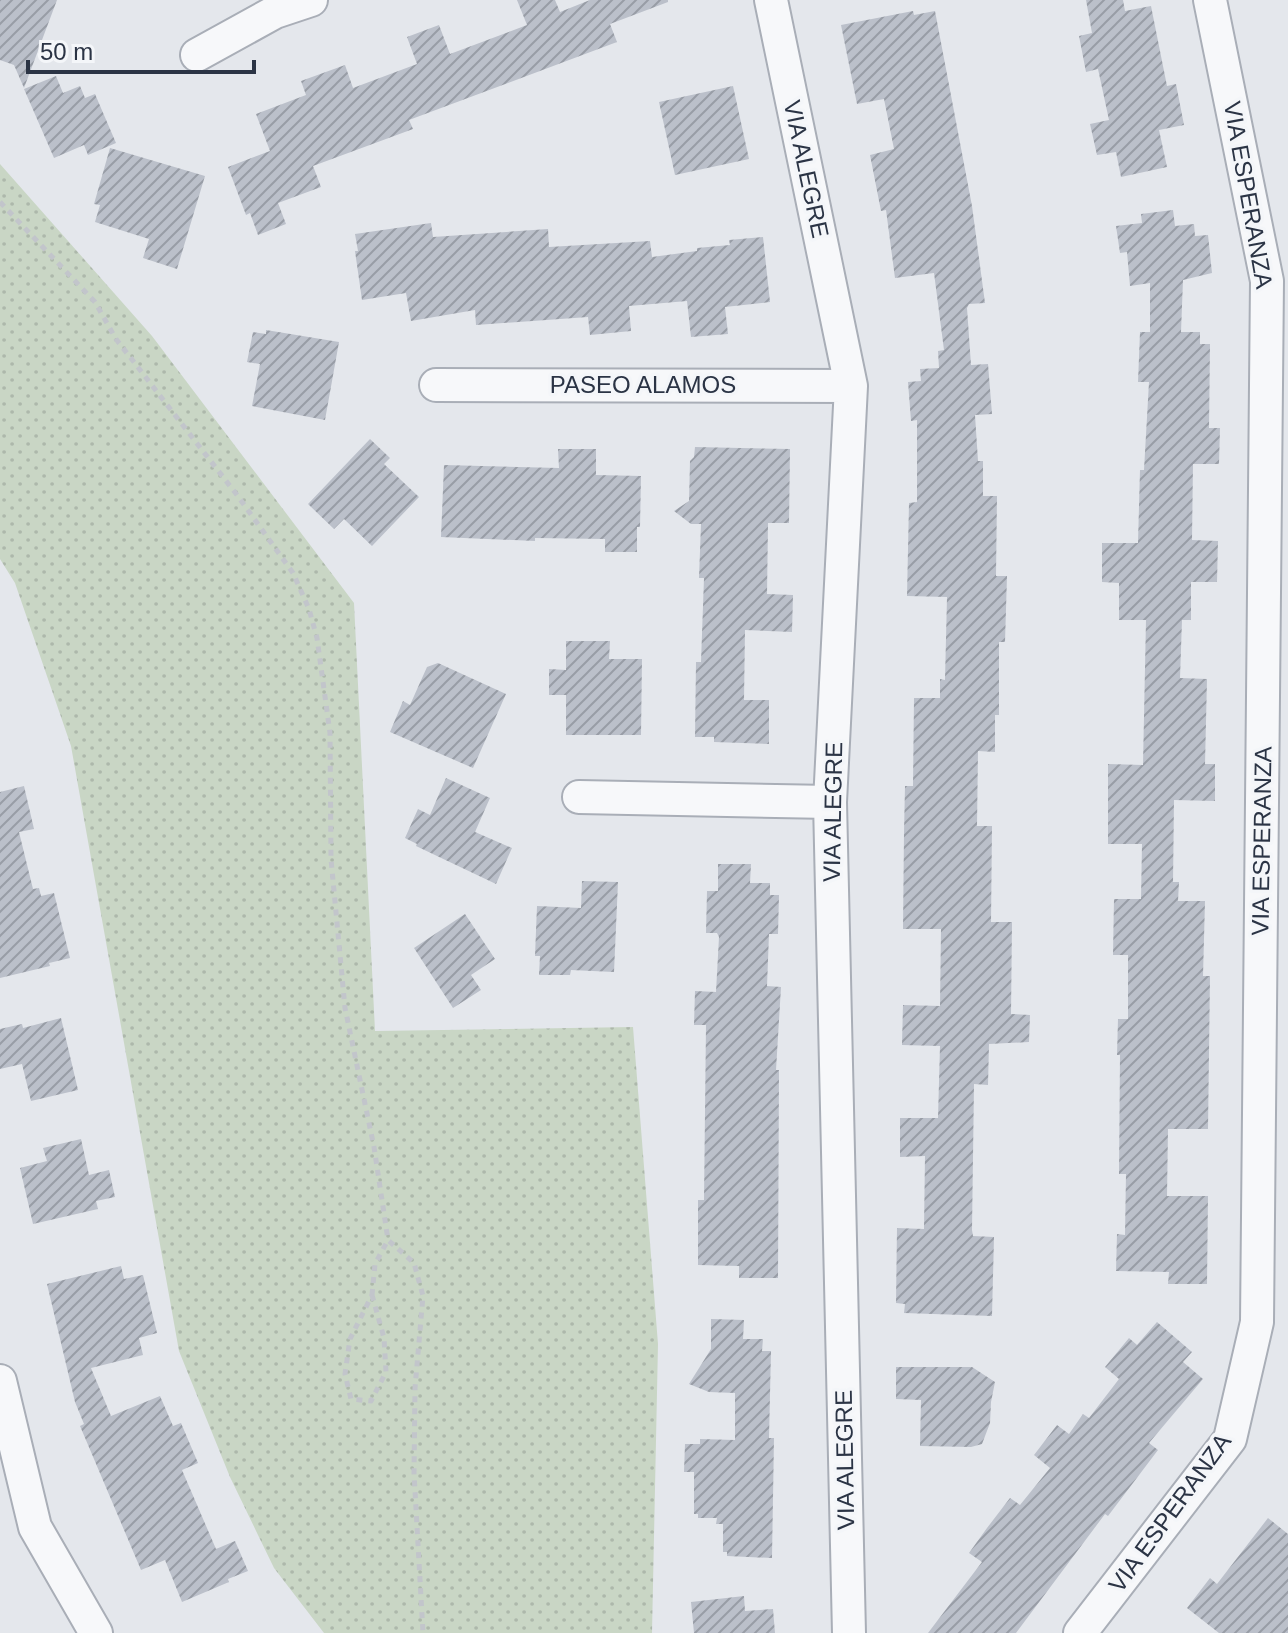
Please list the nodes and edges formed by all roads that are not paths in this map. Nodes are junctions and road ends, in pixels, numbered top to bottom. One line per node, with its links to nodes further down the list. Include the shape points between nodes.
1 (311, 0): 4 (street, via 275,12)
2 (771, 0): 6 (street, VIA ALEGRE)
3 (1210, 0): 12 (street, VIA ESPERANZA, via 1267,281 1257,1322 1230,1439)
4 (197, 55)
5 (436, 385): 6 (street, PASEO ALAMOS)
6 (851, 386): 8 (street, VIA ALEGRE)
7 (579, 797): 8 (street)
8 (830, 802): 11 (street, VIA ALEGRE)
9 (0, 1381): 10 (street, via 35,1527)
10 (96, 1633)
11 (849, 1633)
12 (1080, 1633)

